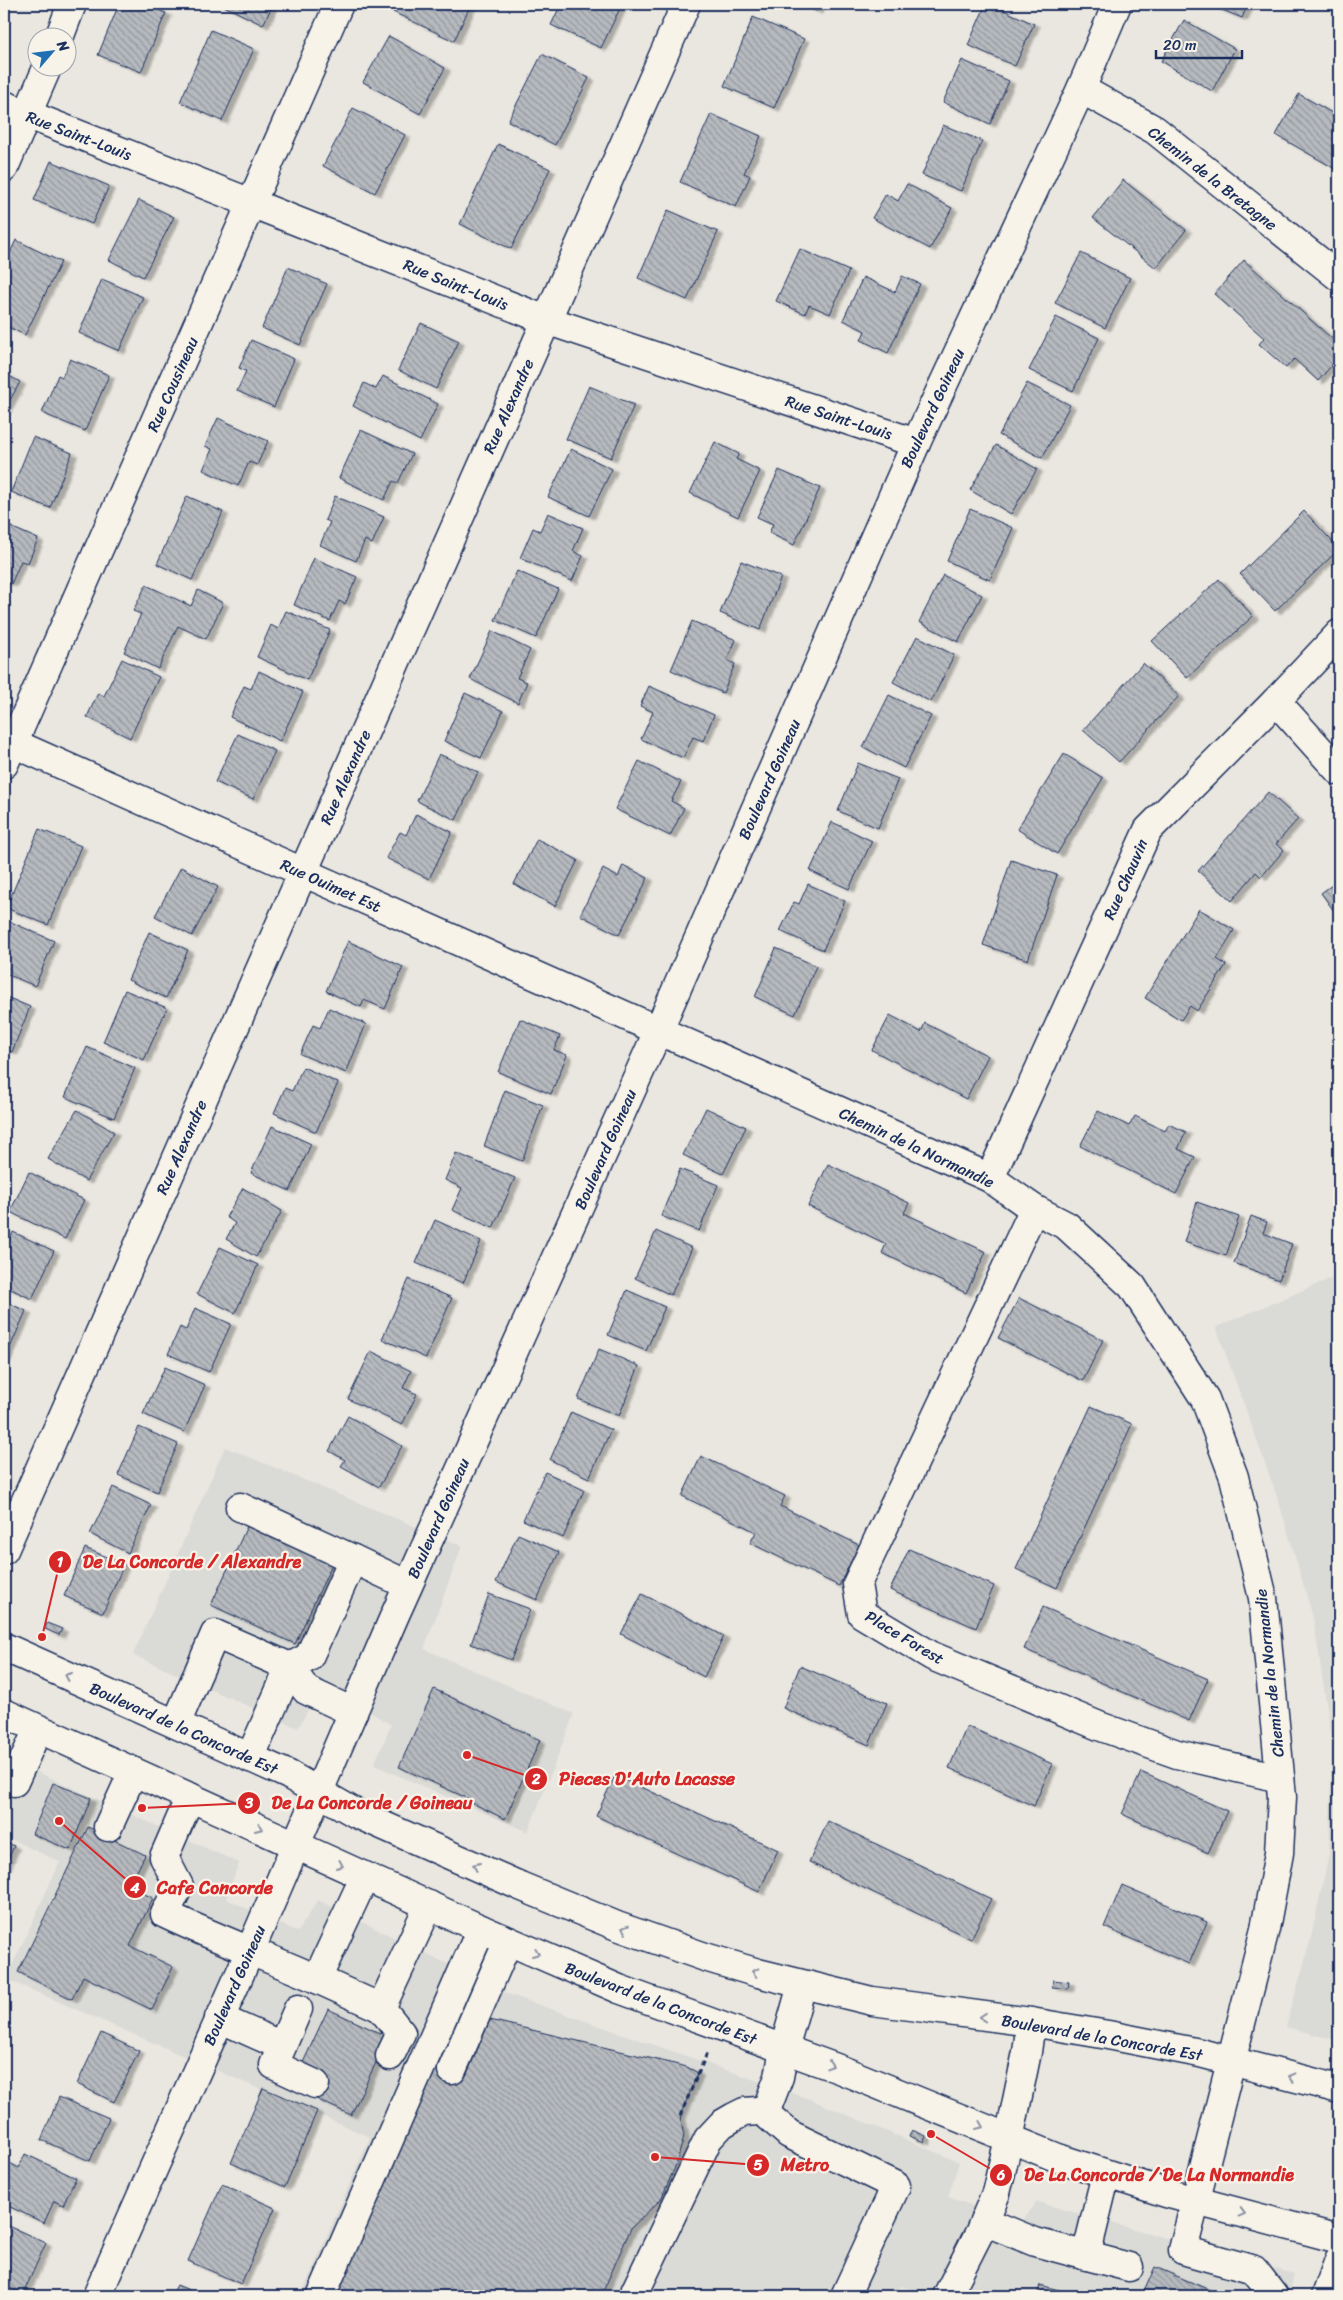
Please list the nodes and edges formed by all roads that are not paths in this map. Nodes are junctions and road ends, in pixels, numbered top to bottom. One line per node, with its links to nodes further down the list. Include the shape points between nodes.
1 (72, 4): 5 (street)
2 (339, 4): 10 (street, Rue Cousineau)
3 (686, 4): 12 (street, Rue Alexandre)
4 (1117, 4): 7 (street, Boulevard Goineau)
5 (63, 28)
6 (40, 78): 8 (street)
7 (1081, 89): 11 (street, Chemin de la Bretagne, via 1155,130); 13 (street, Boulevard Goineau)
8 (16, 110): 9 (street); 10 (street, Rue Saint-Louis)
9 (4, 168)
10 (252, 202): 12 (street, Rue Saint-Louis); 16 (street, Rue Cousineau)
11 (1339, 277)
12 (546, 320): 13 (street, Rue Saint-Louis); 18 (street, Rue Alexandre)
13 (916, 443): 19 (street, Boulevard Goineau)
14 (1339, 634): 15 (street, Rue Chauvin)
15 (1276, 701): 17 (street); 20 (street, Rue Chauvin, via 1148,830)
16 (7, 749): 18 (street, Rue Ouimet Est)
17 (1339, 771)
18 (303, 872): 19 (street, Rue Ouimet Est); 23 (street, Rue Alexandre)
19 (659, 1029): 20 (street, Chemin de la Normandie); 25 (street, Boulevard Goineau)
20 (990, 1178): 21 (street, Chemin de la Normandie)
21 (1034, 1209): 34 (street, Chemin de la Normandie, via 1067,1226 1132,1286 1205,1399 1234,1477 1263,1598); 34 (street, Place Forest, via 857,1584 862,1614 932,1656 1099,1726 1177,1754)
22 (240, 1507): 24 (street)
23 (4, 1550)
24 (353, 1559): 25 (street); 27 (street, via 309,1657)
25 (408, 1584): 28 (street, Boulevard Goineau)
26 (4, 1647): 30 (street, Boulevard de la Concorde Est, one-way to 26)
27 (290, 1667): 28 (street, via 306,1690); 30 (street, via 214,1634); 32 (street)
28 (353, 1712): 36 (street, Boulevard Goineau)
29 (4, 1713): 31 (street, Boulevard de la Concorde Est)
30 (176, 1724): 32 (street, Boulevard de la Concorde Est)
31 (38, 1729): 33 (street, Boulevard de la Concorde Est); 35 (street)
32 (250, 1758): 36 (street, Boulevard de la Concorde Est)
33 (133, 1772): 37 (street, Boulevard de la Concorde Est); 38 (street)
34 (1280, 1778): 54 (street, Chemin de la Normandie, via 1281,1824 1272,1900)
35 (14, 1782)
36 (319, 1791): 39 (street, Boulevard Goineau); 46 (street, Boulevard de la Concorde Est, one-way to 36, via 705,1957 582,1912 357,1814)
37 (190, 1797): 39 (street, Boulevard de la Concorde Est, one-way to 39); 44 (street, via 164,1857 179,1886 165,1914)
38 (108, 1827)
39 (296, 1845): 40 (street, Boulevard de la Concorde Est, one-way to 40); 44 (street, Boulevard Goineau)
40 (365, 1876): 41 (street, Boulevard de la Concorde Est); 45 (street)
41 (429, 1905): 42 (street, Boulevard de la Concorde Est); 47 (street)
42 (481, 1929): 43 (street, Boulevard de la Concorde Est); 68 (street)
43 (508, 1941): 52 (street, Boulevard de la Concorde Est, one-way to 52, via 619,1989); 55 (street)
44 (250, 1951): 45 (street); 49 (street, Boulevard Goineau)
45 (317, 1979): 47 (street)
46 (802, 1985): 50 (street, Boulevard de la Concorde Est, one-way to 46, via 890,2004); 52 (street)
47 (381, 2008): 53 (street, via 401,2033)
48 (298, 2009): 51 (street)
49 (219, 2018): 51 (street); 67 (street, Boulevard Goineau)
50 (1031, 2022): 54 (street, Boulevard de la Concorde Est); 59 (street)
51 (282, 2046): 56 (street, via 274,2065)
52 (784, 2050): 58 (street, via 780,2077); 59 (street, Boulevard de la Concorde Est, one-way to 59, via 880,2085)
53 (390, 2056)
54 (1231, 2061): 57 (street, Boulevard de la Concorde Est, one-way to 54); 61 (street, Chemin de la Normandie)
55 (452, 2070)
56 (314, 2084)
57 (1339, 2089)
58 (765, 2113): 69 (street, via 744,2112 722,2124 708,2139); 70 (street, via 789,2134 896,2186)
59 (1009, 2139): 60 (street, Boulevard de la Concorde Est); 62 (street, via 996,2193)
60 (1106, 2174): 61 (street, Boulevard de la Concorde Est); 64 (street)
61 (1195, 2201): 63 (street, Boulevard de la Concorde Est, one-way to 63); 72 (street, Chemin de la Normandie, via 1183,2250 1254,2270)
62 (984, 2221): 64 (street, via 1035,2242); 71 (street)
63 (1339, 2239)
64 (1086, 2256): 66 (street)
65 (1339, 2260): 73 (street)
66 (1129, 2267)
67 (97, 2296)
68 (320, 2296)
69 (633, 2296)
70 (845, 2296)
71 (947, 2296)
72 (1274, 2296)
73 (1326, 2296)

